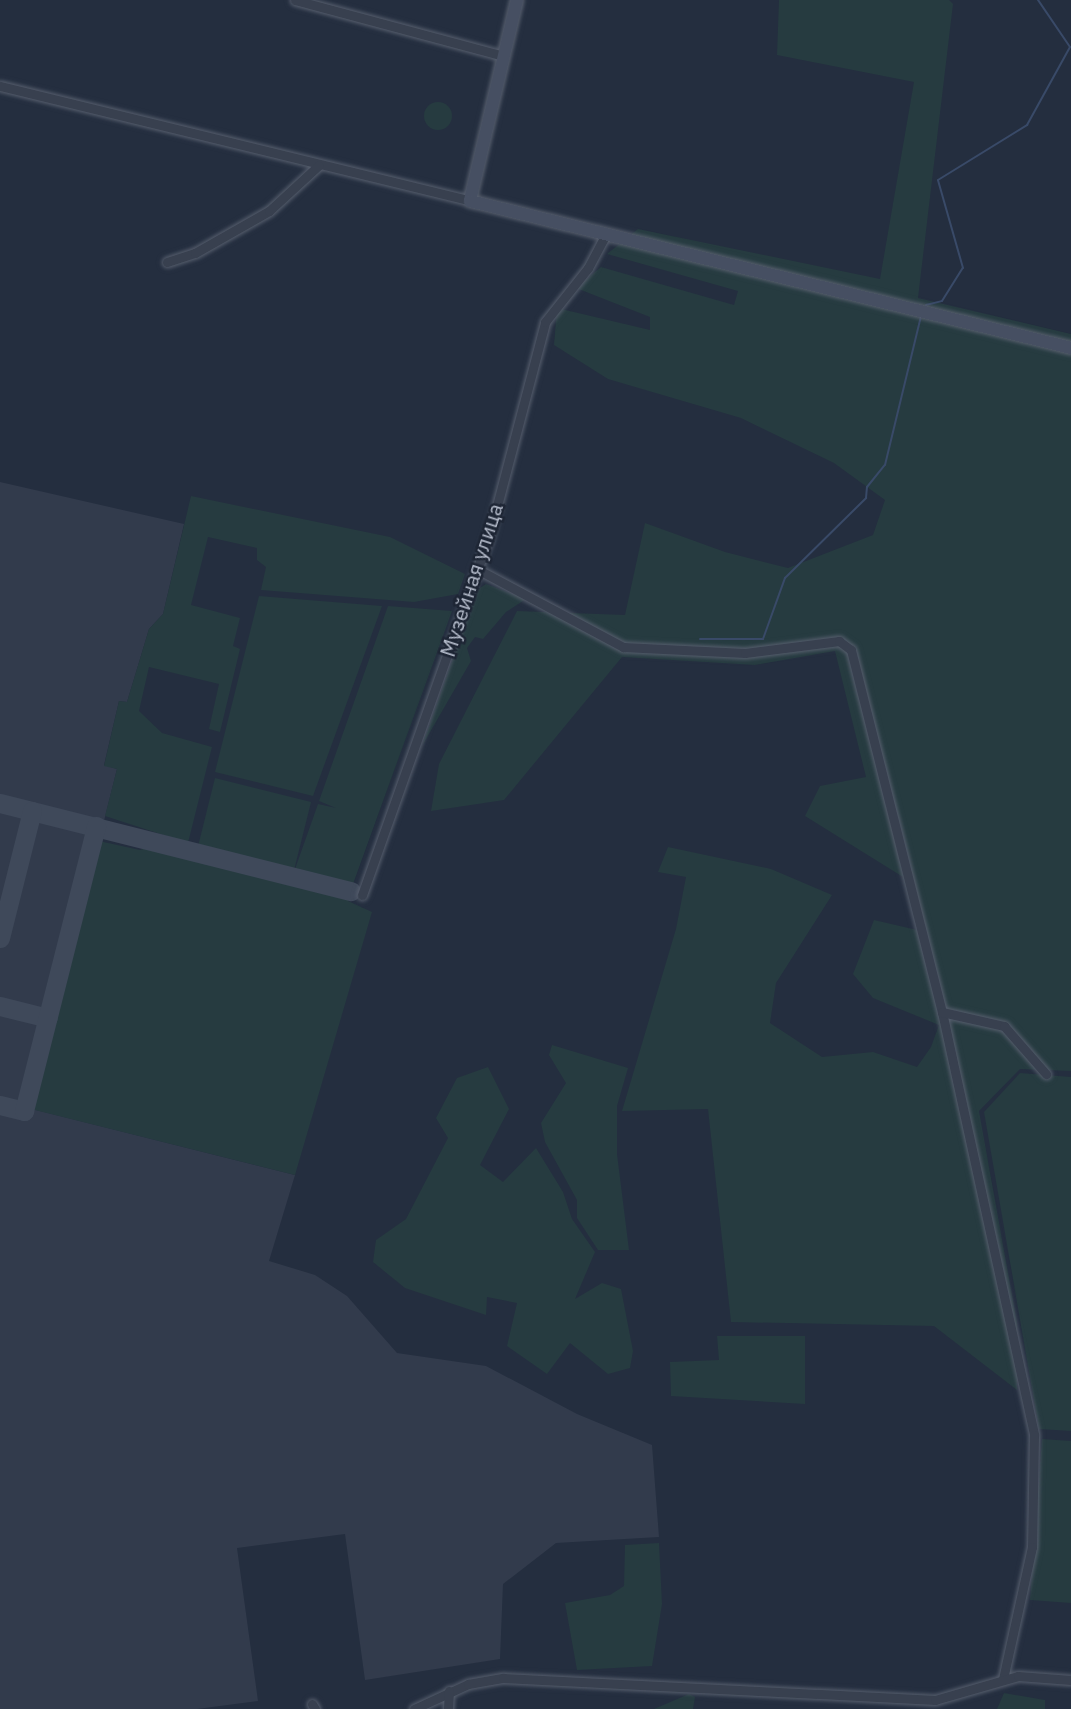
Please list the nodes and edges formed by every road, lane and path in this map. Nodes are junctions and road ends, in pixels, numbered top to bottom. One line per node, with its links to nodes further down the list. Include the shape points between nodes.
1 (296, 0): 3 (street)
2 (517, 0): 3 (street)
3 (504, 56): 6 (street)
4 (0, 86): 5 (street)
5 (318, 166): 6 (street); 8 (street, via 269,211 195,253)
6 (470, 201): 7 (street)
7 (605, 236): 9 (street); 10 (street, Музейная улица, via 588,268 545,322)
8 (167, 262)
9 (1071, 348)
10 (477, 569): 11 (street, Музейная улица); 12 (street, via 623,647 745,653 839,641 851,650)
11 (362, 895)
12 (942, 1012): 13 (street, via 1004,1026); 14 (street, via 1034,1435 1032,1547)
13 (1046, 1074)
14 (1003, 1679): 15 (street); 16 (street, via 956,1698 935,1700 533,1678 485,1680)
15 (1071, 1680)
16 (449, 1691): 17 (street); 18 (street)
17 (414, 1709)
18 (448, 1709)

